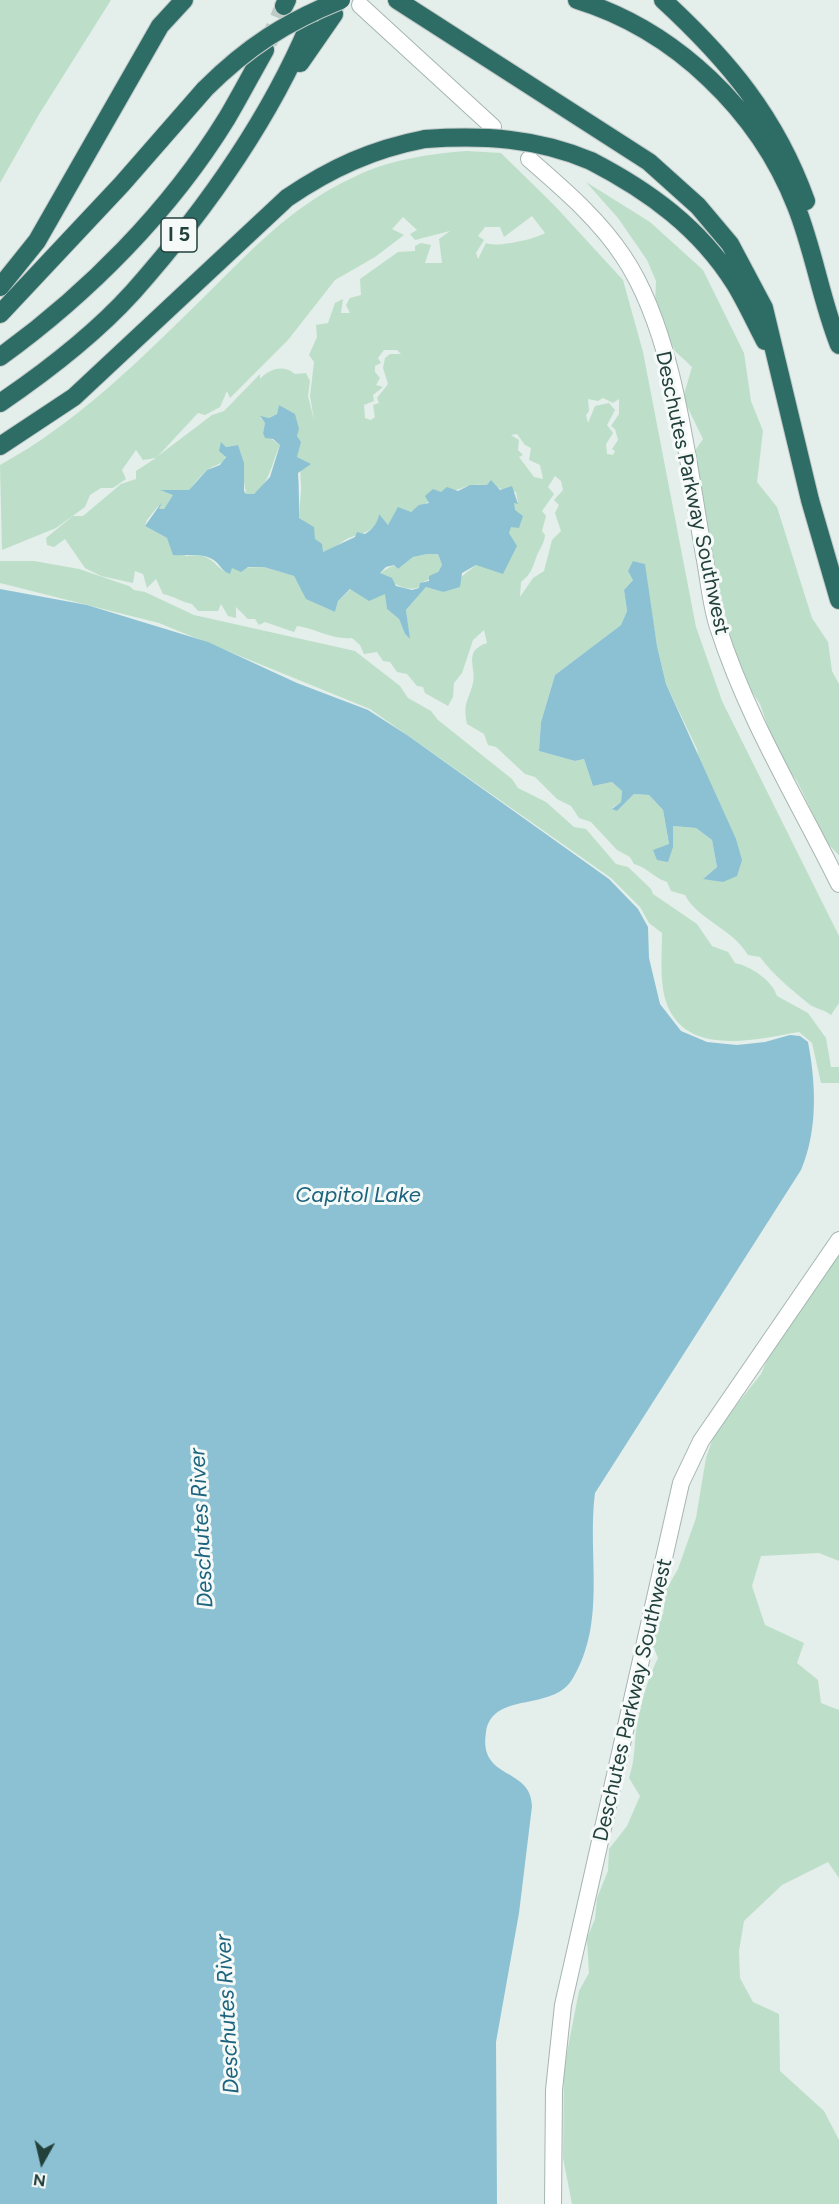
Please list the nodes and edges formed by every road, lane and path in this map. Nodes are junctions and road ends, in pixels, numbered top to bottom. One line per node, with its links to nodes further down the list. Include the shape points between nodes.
1 (184, 0): 12 (highway, via 156,31 37,242)
2 (397, 0): 17 (highway, via 618,141 675,183 715,225 743,265 764,308)
3 (577, 0): 15 (highway, via 635,26 688,60 759,137 796,207)
4 (663, 0): 14 (highway, via 728,64 779,138 814,223 827,268)
5 (360, 5): 10 (street)
6 (338, 7): 9 (highway, via 327,28); 13 (highway, bridge, via 288,23 249,48 205,89)
7 (309, 25): 9 (highway, I 5)
8 (265, 51): 16 (highway, I 5, via 226,120 132,240 84,288)
9 (261, 115): 18 (highway, I 5, via 199,211 133,292 54,364)
10 (493, 126)
11 (529, 159): 21 (street, Deschutes Parkway Southwest, via 577,201 610,237 637,280 652,315 675,398 717,624 743,697)
12 (0, 287)
13 (0, 314)
14 (839, 337)
15 (839, 345)
16 (0, 357)
17 (774, 358): 19 (highway, bridge, via 735,284 699,236 654,197 591,160 559,148 514,139 425,139 353,159 287,198 74,397); 20 (highway)
18 (0, 403)
19 (0, 446)
20 (839, 600)
21 (839, 884)
22 (839, 1240): 23 (street, Deschutes Parkway Southwest, via 701,1441 681,1483 563,2005 554,2090)
23 (554, 2204)

